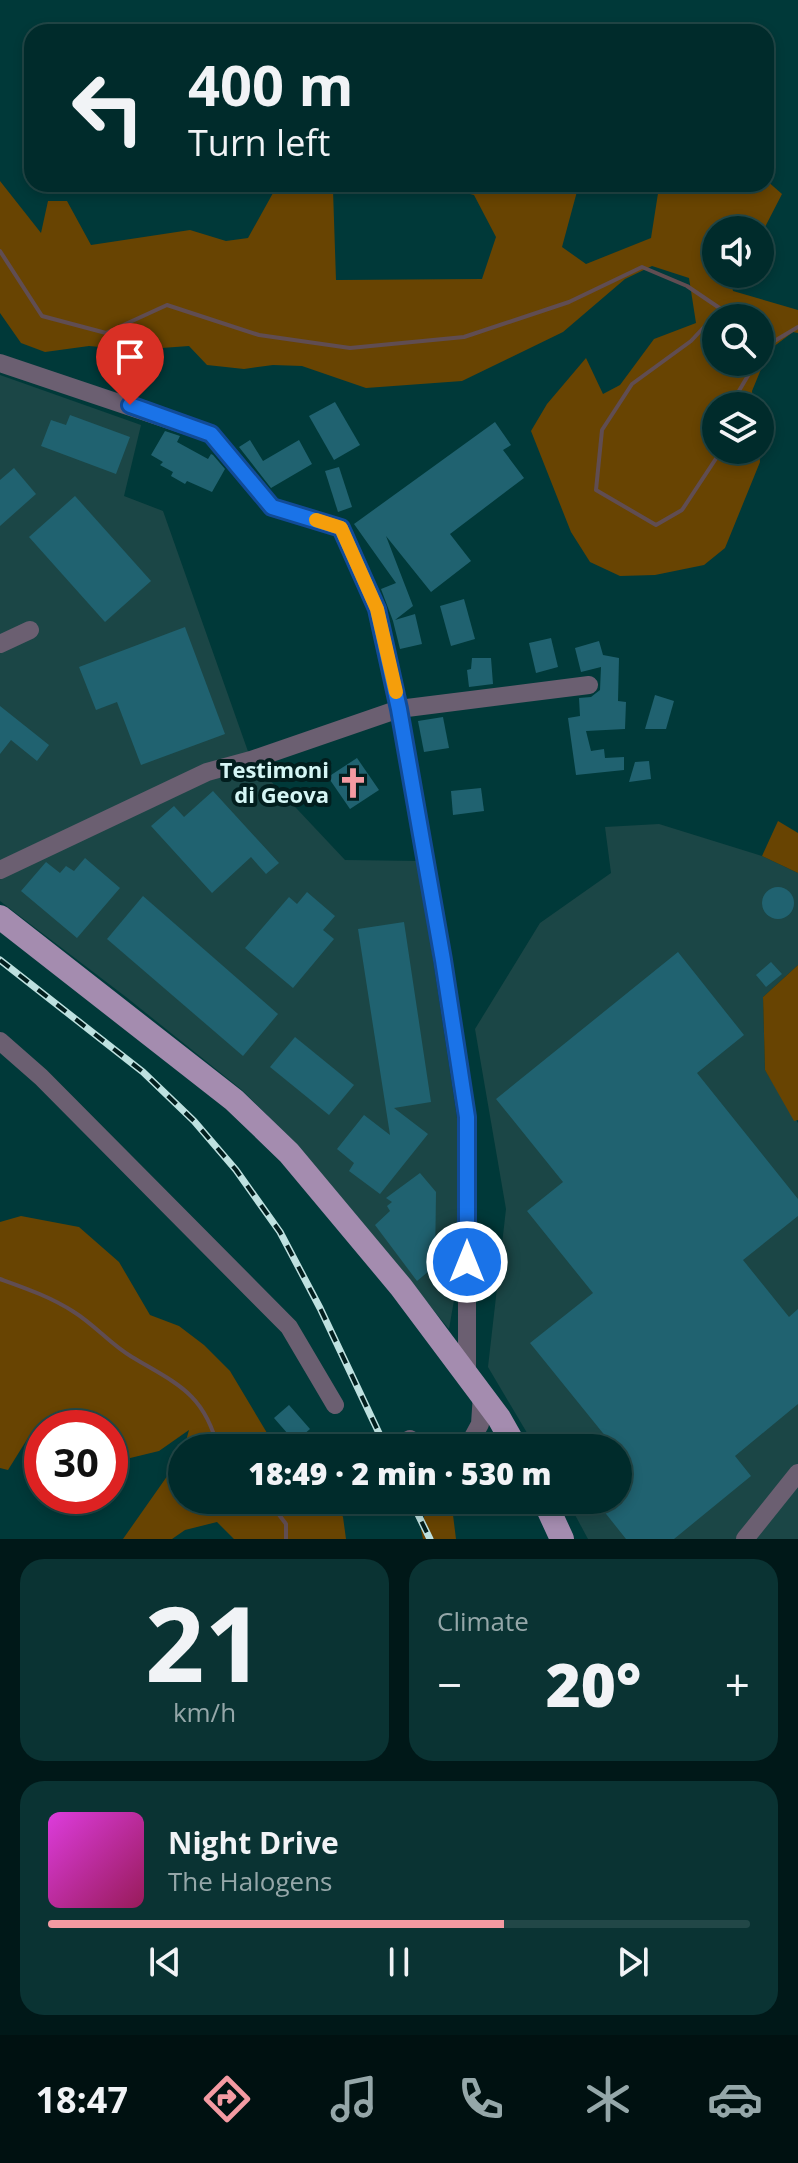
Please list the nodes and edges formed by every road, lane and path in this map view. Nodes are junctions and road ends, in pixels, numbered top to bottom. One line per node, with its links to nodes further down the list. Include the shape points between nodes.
1 (0, 363): 5 (street, via 211,434 272,507 341,528 377,609)
2 (30, 630): 3 (street)
3 (0, 644)
4 (589, 685): 5 (street)
5 (399, 709): 6 (street, via 207,772); 9 (street, via 467,1117)
6 (0, 870)
7 (0, 917): 9 (main road, via 201,1073 289,1153)
8 (0, 1041): 11 (street, via 289,1327)
9 (467, 1374): 10 (main road)
10 (482, 1394): 12 (street); 13 (main road)
11 (335, 1405)
12 (475, 1434)
13 (507, 1434)
14 (798, 1473): 17 (street)
15 (550, 1514): 16 (main road)
16 (562, 1539)
17 (745, 1539)

